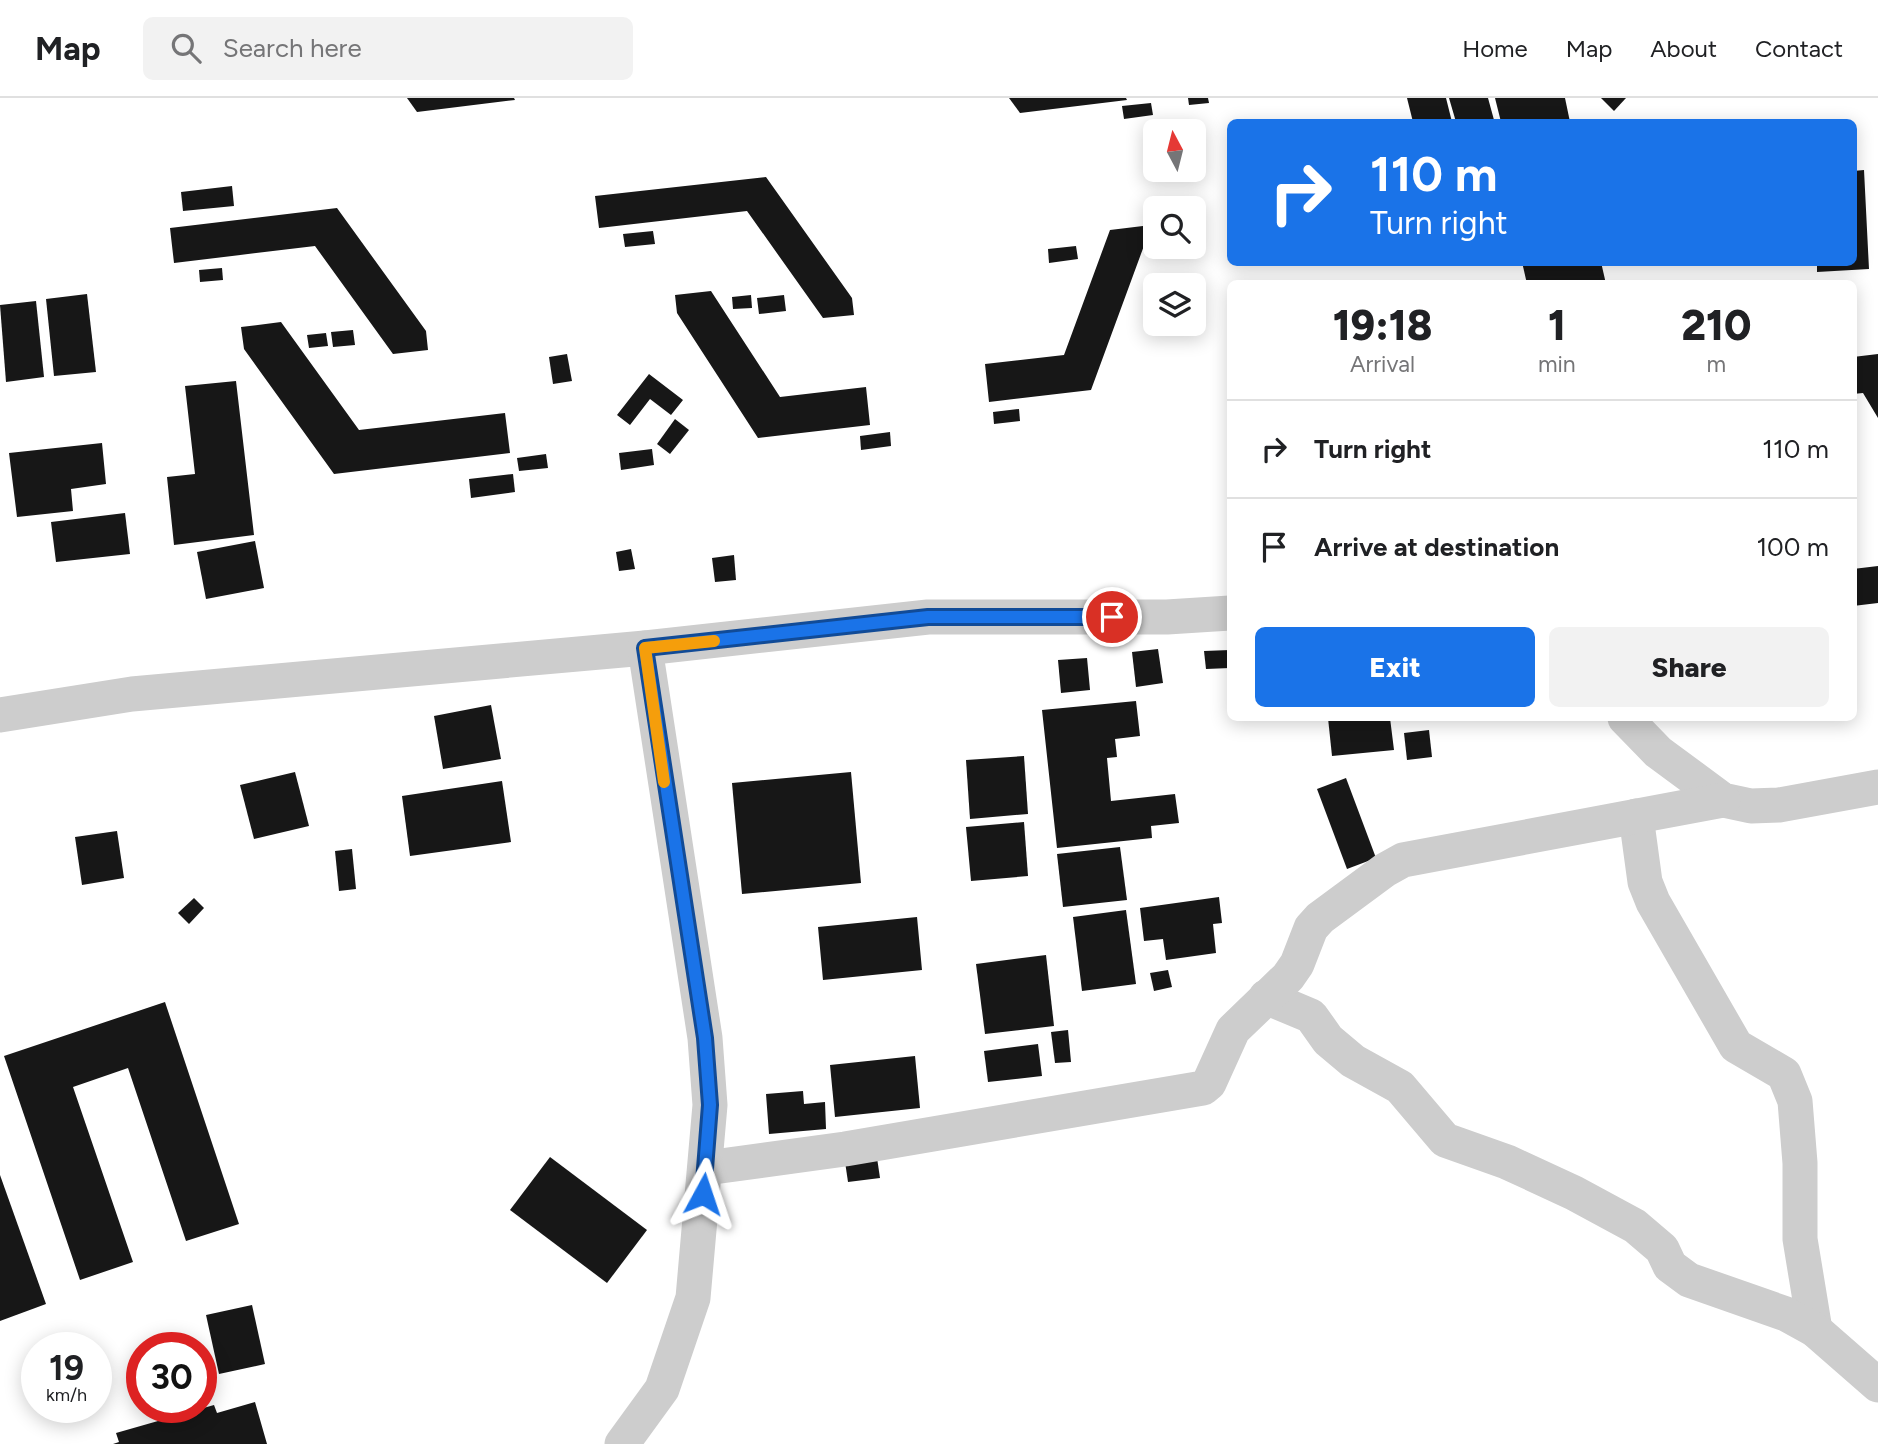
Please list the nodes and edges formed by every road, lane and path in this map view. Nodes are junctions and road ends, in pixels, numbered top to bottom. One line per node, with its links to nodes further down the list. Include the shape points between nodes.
1 (1227, 613): 2 (street, via 928,617)
2 (645, 648): 3 (street, via 132,694); 9 (street, via 705,1038 710,1105)
3 (0, 716)
4 (1628, 721): 6 (street, via 1658,752)
5 (1878, 787): 6 (street, via 1779,805)
6 (1723, 800): 7 (street)
7 (1636, 816): 8 (street, via 1404,860 1320,918 1311,928 1297,964); 10 (street, via 1645,882 1653,902 1736,1046 1784,1074 1795,1101 1800,1239)
8 (1266, 997): 9 (street, via 1233,1030 1209,1083 1195,1091); 10 (street, via 1311,1016 1328,1040 1353,1060 1400,1087 1445,1140 1507,1162 1635,1226 1662,1249 1670,1266 1689,1280 1786,1314)
9 (706, 1168): 12 (street, via 693,1298 662,1389)
10 (1815, 1330): 11 (street)
11 (1878, 1385)
12 (622, 1444)

